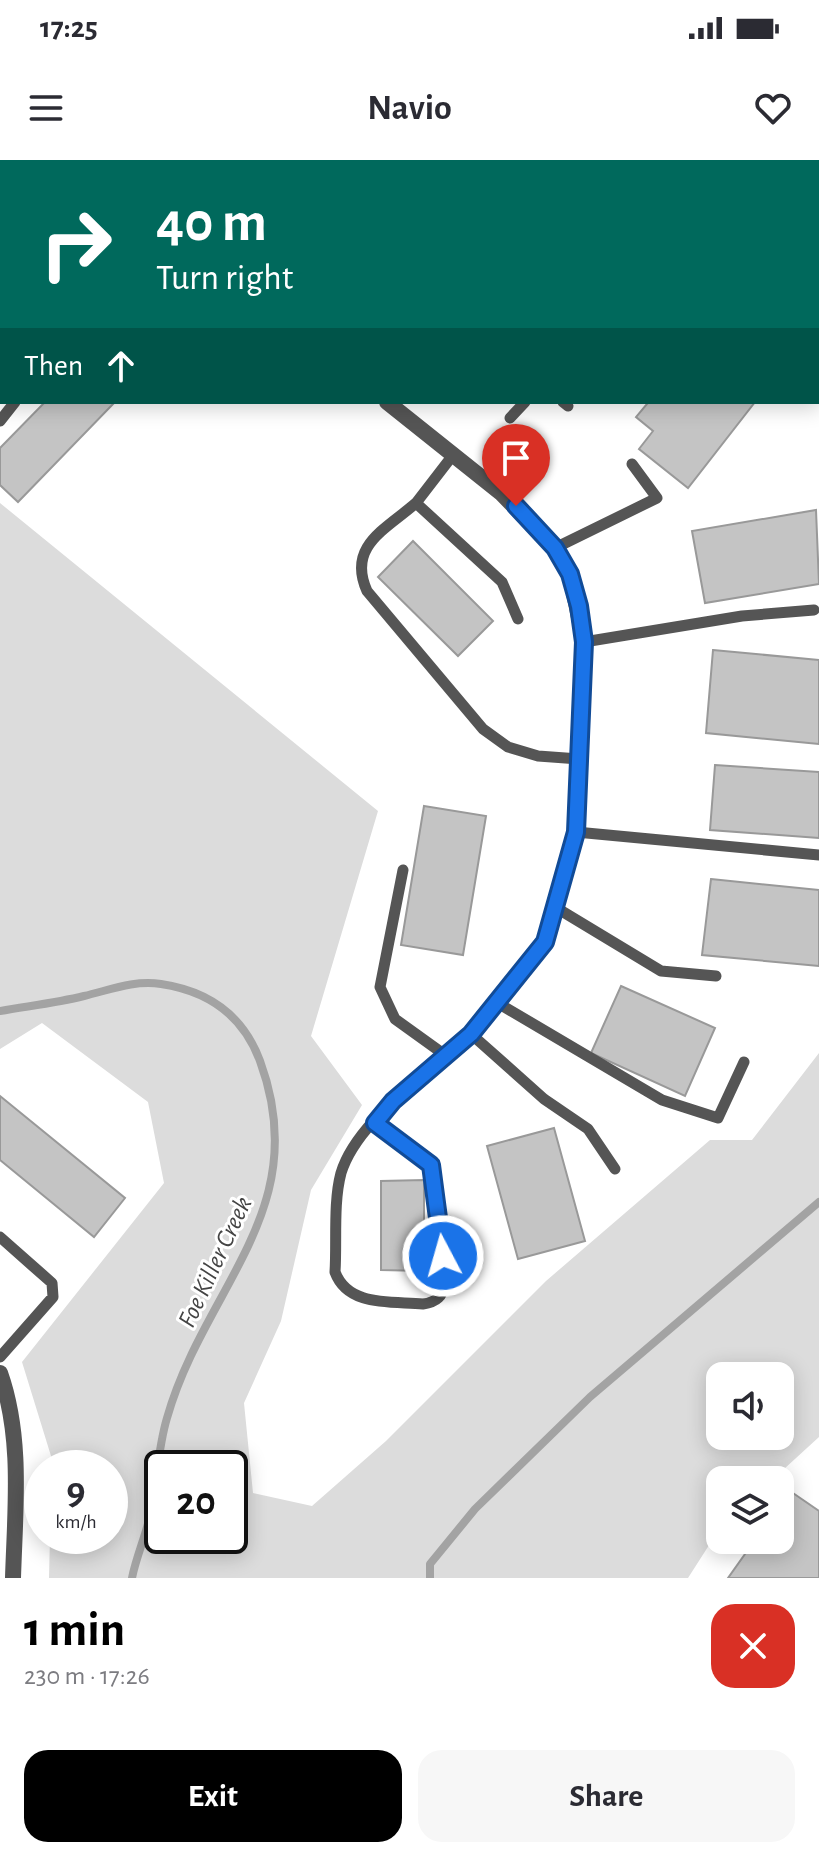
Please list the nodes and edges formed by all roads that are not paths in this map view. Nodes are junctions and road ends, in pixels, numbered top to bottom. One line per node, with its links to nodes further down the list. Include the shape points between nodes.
1 (13, 404): 5 (lane)
2 (389, 404): 6 (street)
3 (523, 404): 4 (lane)
4 (510, 418)
5 (0, 421)
6 (453, 455): 8 (lane); 9 (street, via 501,493)
7 (632, 464): 9 (lane, via 657,498)
8 (416, 503): 11 (lane, via 502,582); 13 (lane, via 369,543 360,559 367,591 483,729 508,747)
9 (555, 548): 12 (street, via 570,574)
10 (814, 610): 12 (lane)
11 (518, 619)
12 (584, 642): 13 (street)
13 (579, 759): 14 (street)
14 (576, 832): 15 (lane); 17 (street)
15 (819, 855)
16 (403, 870): 21 (lane, via 380,987 395,1019)
17 (555, 907): 18 (lane, via 661,971); 19 (street, via 545,942)
18 (716, 976)
19 (496, 1002): 20 (street); 22 (lane, via 662,1100 718,1118)
20 (471, 1034): 21 (street); 25 (lane, via 544,1099 588,1129)
21 (445, 1055): 23 (street)
22 (744, 1062)
23 (424, 1074): 24 (lane)
24 (375, 1123): 24 (lane, via 351,1150 341,1175 335,1272 339,1284 350,1295 435,1302 446,1282 431,1165)
25 (615, 1169)
26 (0, 1237): 27 (lane, via 52,1283 53,1297)
27 (0, 1357)
28 (0, 1373): 29 (street, via 14,1442)
29 (13, 1578)

